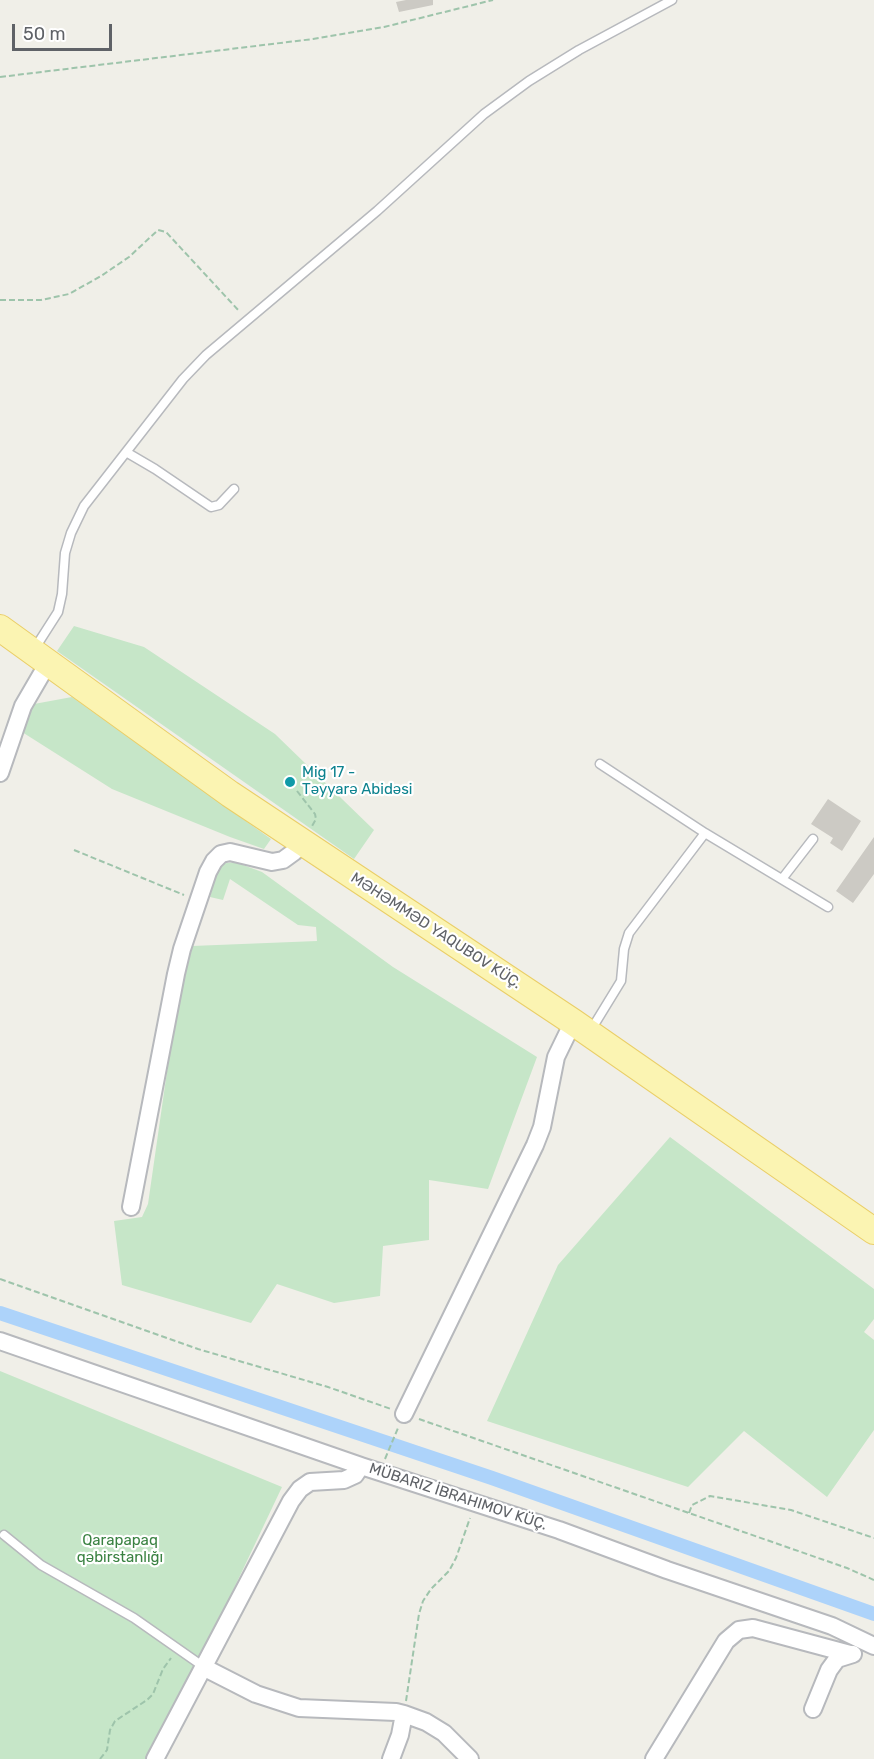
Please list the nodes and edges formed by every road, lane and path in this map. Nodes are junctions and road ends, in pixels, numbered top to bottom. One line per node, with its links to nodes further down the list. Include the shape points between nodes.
1 (493, 0): 3 (path, via 384,27 314,39)
2 (672, 0): 5 (lane, via 579,50 484,114 377,211)
3 (0, 77)
4 (0, 300): 5 (path, via 41,300 69,294 129,257 158,230 166,232)
5 (247, 320): 6 (lane, via 183,380)
6 (126, 452): 7 (lane, via 210,507 219,506); 9 (lane, via 84,506 71,533 58,612)
7 (234, 489)
8 (0, 628): 9 (main road, MƏHƏMMƏD YAQUBOV KÜÇ.)
9 (41, 657): 11 (street); 15 (main road, MƏHƏMMƏD YAQUBOV KÜÇ.)
10 (600, 764): 13 (lane)
11 (0, 773)
12 (297, 791): 15 (path, via 316,819)
13 (705, 833): 17 (lane); 20 (lane, via 628,933 621,981)
14 (813, 839): 17 (lane)
15 (302, 843): 18 (street, via 283,860 272,862 230,852 221,854 208,872); 20 (main road, MƏHƏMMƏD YAQUBOV KÜÇ.)
16 (74, 850): 18 (path)
17 (782, 879): 19 (lane)
18 (198, 900): 21 (street, via 176,974)
19 (828, 907)
20 (581, 1027): 22 (main road, MƏHƏMMƏD YAQUBOV KÜÇ.); 25 (street, via 556,1057 535,1145)
21 (131, 1207)
22 (874, 1231)
23 (0, 1280): 25 (path, via 198,1349)
24 (0, 1341): 26 (street)
25 (404, 1414): 27 (path); 29 (path)
26 (362, 1466): 27 (street, MÜBARIZ İBRAHIMOV KÜÇ.); 36 (street, MÜBARIZ İBRAHIMOV KÜÇ., via 344,1480 310,1482 300,1489)
27 (379, 1472): 28 (street, MÜBARIZ İBRAHIMOV KÜÇ.)
28 (476, 1501): 33 (street, MÜBARIZ İBRAHIMOV KÜÇ., via 832,1626); 38 (path, via 456,1558 423,1601)
29 (689, 1513): 31 (path, via 692,1505 710,1496 791,1510); 32 (path)
30 (4, 1535): 34 (lane, via 41,1565)
31 (874, 1538)
32 (874, 1580)
33 (873, 1645): 35 (street, via 861,1653)
34 (178, 1648): 36 (lane); 39 (path, via 153,1694 115,1721 107,1750)
35 (850, 1654): 37 (street, via 837,1659 829,1670); 43 (street, via 753,1628 739,1630 726,1641)
36 (205, 1668): 38 (street, via 256,1694 298,1708); 40 (street, MÜBARIZ İBRAHIMOV KÜÇ.)
37 (813, 1709)
38 (404, 1714): 41 (street); 42 (street, via 444,1734)
39 (100, 1759)
40 (155, 1759)
41 (391, 1759)
42 (470, 1759)
43 (654, 1759)

